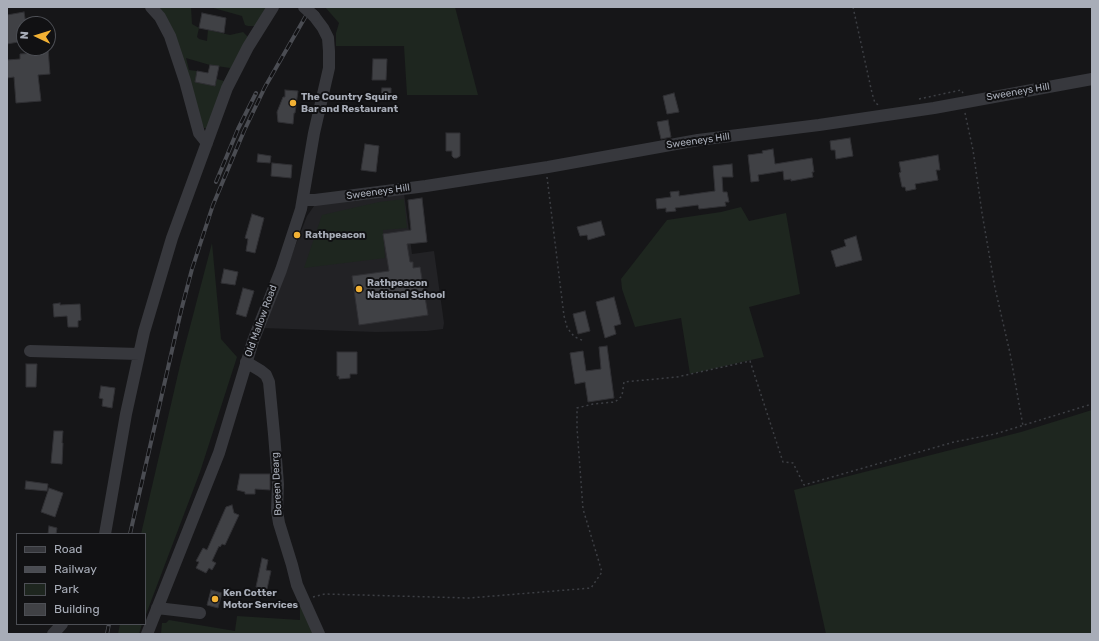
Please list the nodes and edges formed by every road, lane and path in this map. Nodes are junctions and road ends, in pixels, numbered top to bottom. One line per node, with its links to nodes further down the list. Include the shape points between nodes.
1 (151, 7): 9 (street, via 160,17 170,36 199,133)
2 (273, 7): 9 (street, via 235,70)
3 (304, 7): 11 (street, Old Mallow Road, bridge, via 323,28 330,51 329,68 314,133)
4 (854, 7): 8 (path, via 872,93 875,103)
5 (1092, 79): 7 (street, Sweeneys Hill)
6 (919, 99): 7 (path, via 961,90 965,96)
7 (964, 102): 11 (street, Sweeneys Hill, via 819,125 698,140 426,186); 17 (path, via 994,280)
8 (882, 108)
9 (207, 143): 14 (street, via 172,238)
10 (547, 177): 12 (path, via 564,316 571,333)
11 (303, 200): 15 (street, Old Mallow Road, via 296,228)
12 (584, 341)
13 (30, 351): 14 (street)
14 (139, 354): 18 (street)
15 (246, 362): 19 (street, Boreen Dearg, via 266,375 269,382 279,524); 20 (street, Old Mallow Road, via 219,453)
16 (1092, 404): 17 (path)
17 (1023, 426): 19 (path, via 954,442 804,485 793,463 783,462 750,361 677,377 624,382 622,396 615,402 577,408 583,510 602,572 591,588 469,598 325,594)
18 (105, 533)
19 (304, 600): 25 (street, Boreen Dearg)
20 (157, 608): 21 (street); 24 (street, Old Mallow Road)
21 (200, 612)
22 (61, 625): 23 (street)
23 (53, 634)
24 (146, 634)
25 (320, 634)

